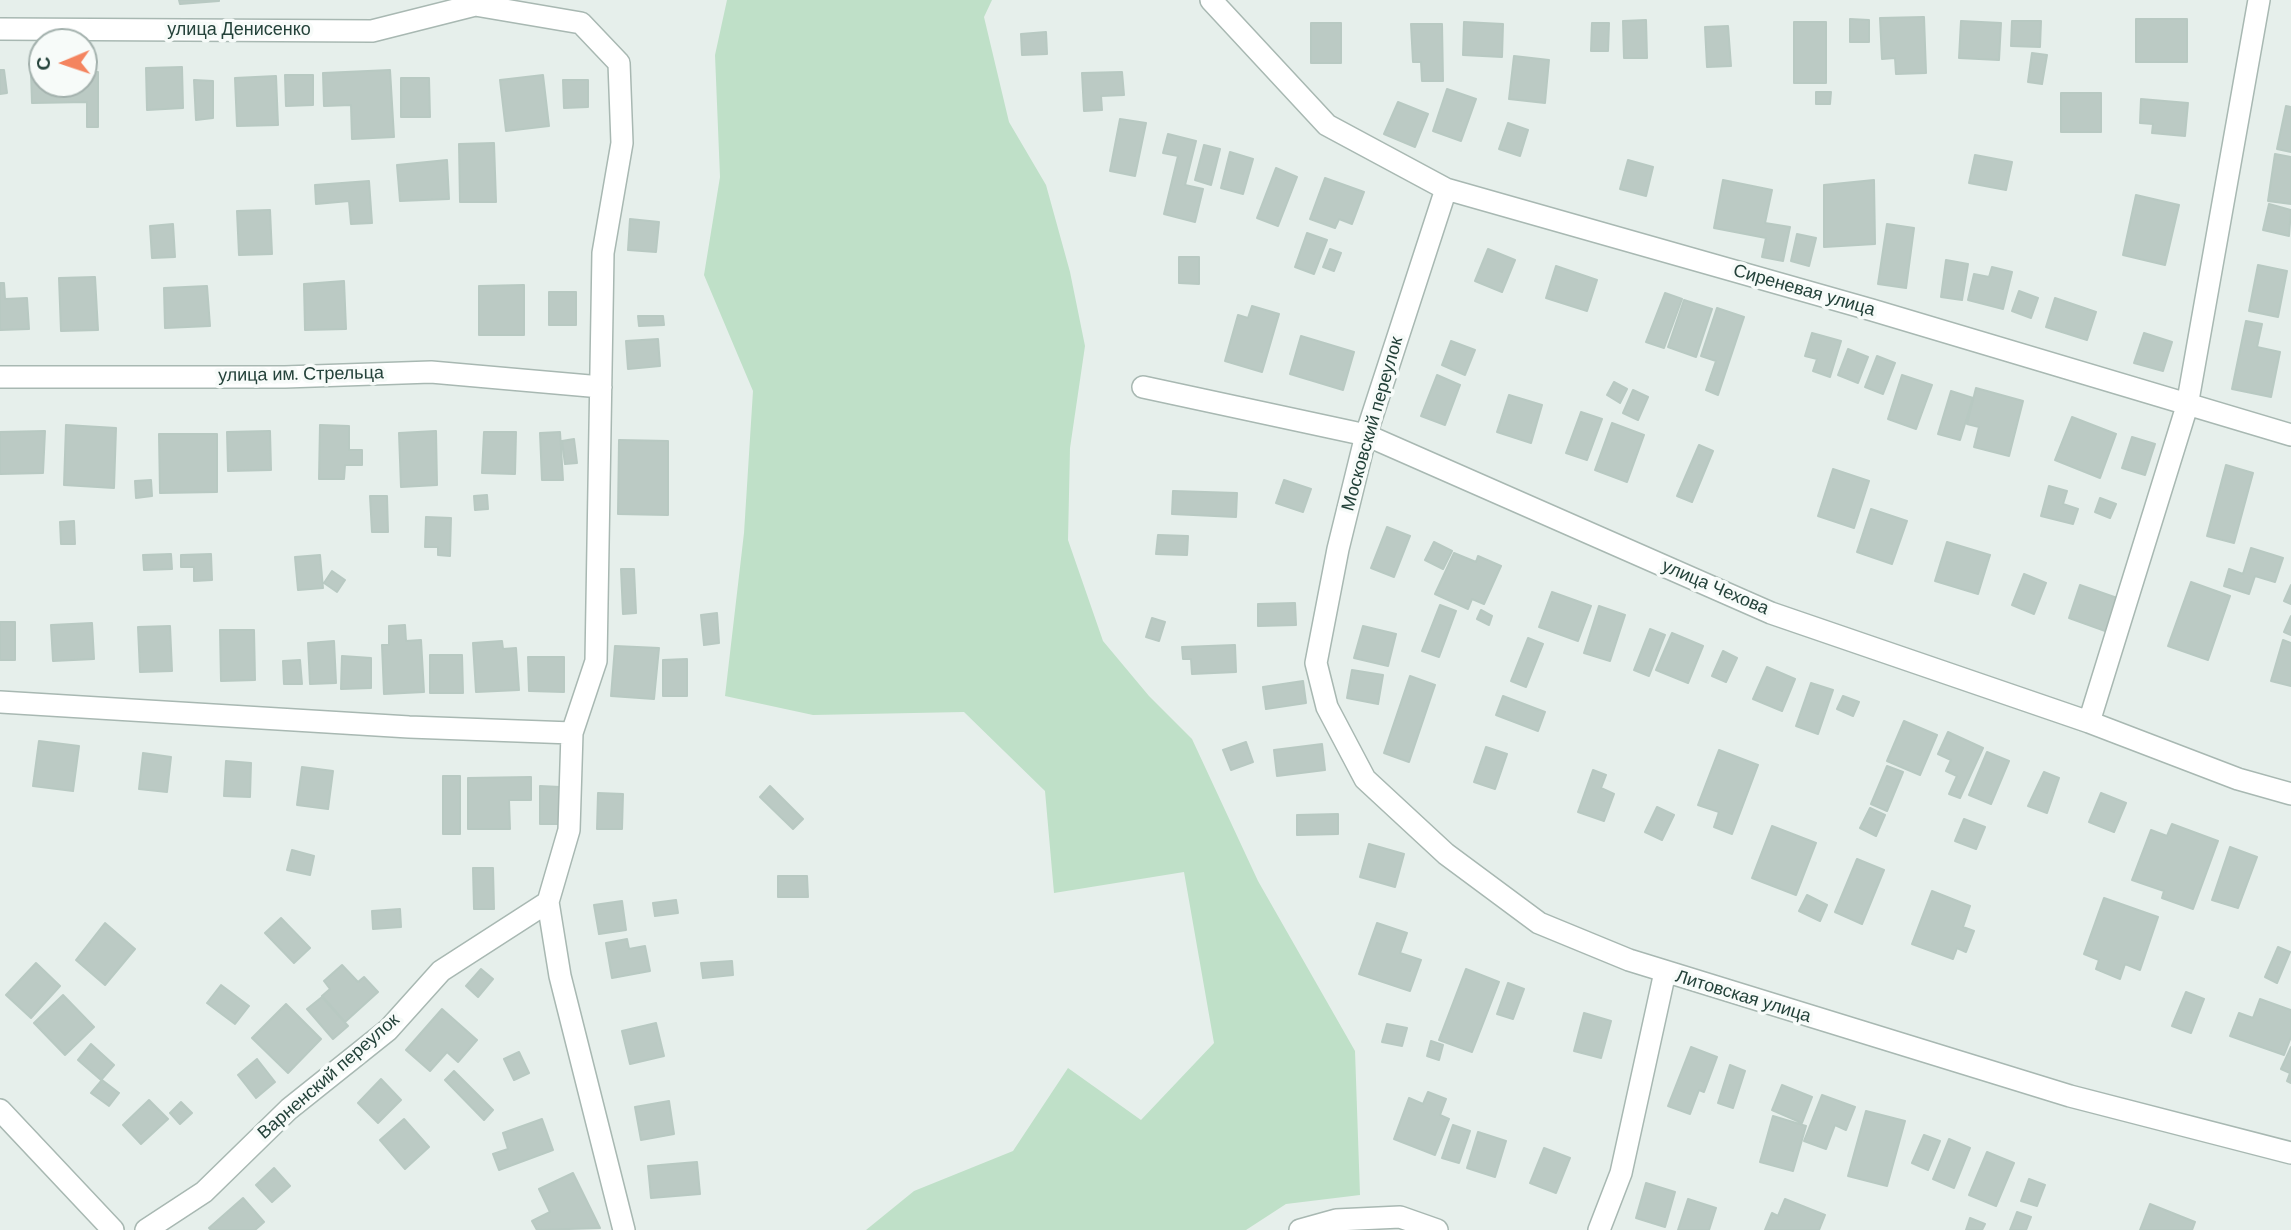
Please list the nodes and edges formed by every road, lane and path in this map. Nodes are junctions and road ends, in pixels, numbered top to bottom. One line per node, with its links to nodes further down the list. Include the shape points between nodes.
1 (1211, 0): 5 (street, Сиреневая улица, via 1327,125)
2 (2259, 0): 9 (street)
3 (475, 2): 4 (street, улица Денисенко, via 372,31); 7 (street, via 581,23 619,63 622,142 603,253)
4 (0, 29)
5 (1446, 189): 9 (street, Сиреневая улица, via 1872,310); 10 (street, Московский переулок)
6 (0, 377): 7 (street, улица им. Стрельца, via 431,372)
7 (601, 387): 15 (street, via 596,661)
8 (1143, 387): 10 (street, улица Чехова)
9 (2187, 406): 11 (street, Сиреневая улица); 14 (street)
10 (1366, 435): 12 (street, Московский переулок); 14 (street, улица Чехова, via 1771,613)
11 (2291, 435)
12 (1315, 663): 18 (street, Литовская улица, via 1327,707 1365,779 1446,854 1539,923)
13 (0, 702): 15 (street)
14 (2089, 722): 16 (street, улица Чехова, via 2238,779)
15 (572, 733): 17 (street, via 569,830)
16 (2291, 794)
17 (548, 902): 22 (street, Варненский переулок, via 441,971 387,1030 289,1109 204,1192); 23 (street, via 560,976)
18 (1665, 972): 20 (street, Литовская улица, via 2070,1096); 26 (street, via 1621,1173)
19 (0, 1110): 21 (street)
20 (2291, 1153)
21 (113, 1230)
22 (146, 1230)
23 (624, 1230)
24 (1300, 1230): 25 (street, via 1336,1220 1400,1217)
25 (1437, 1230)
26 (1599, 1230)

